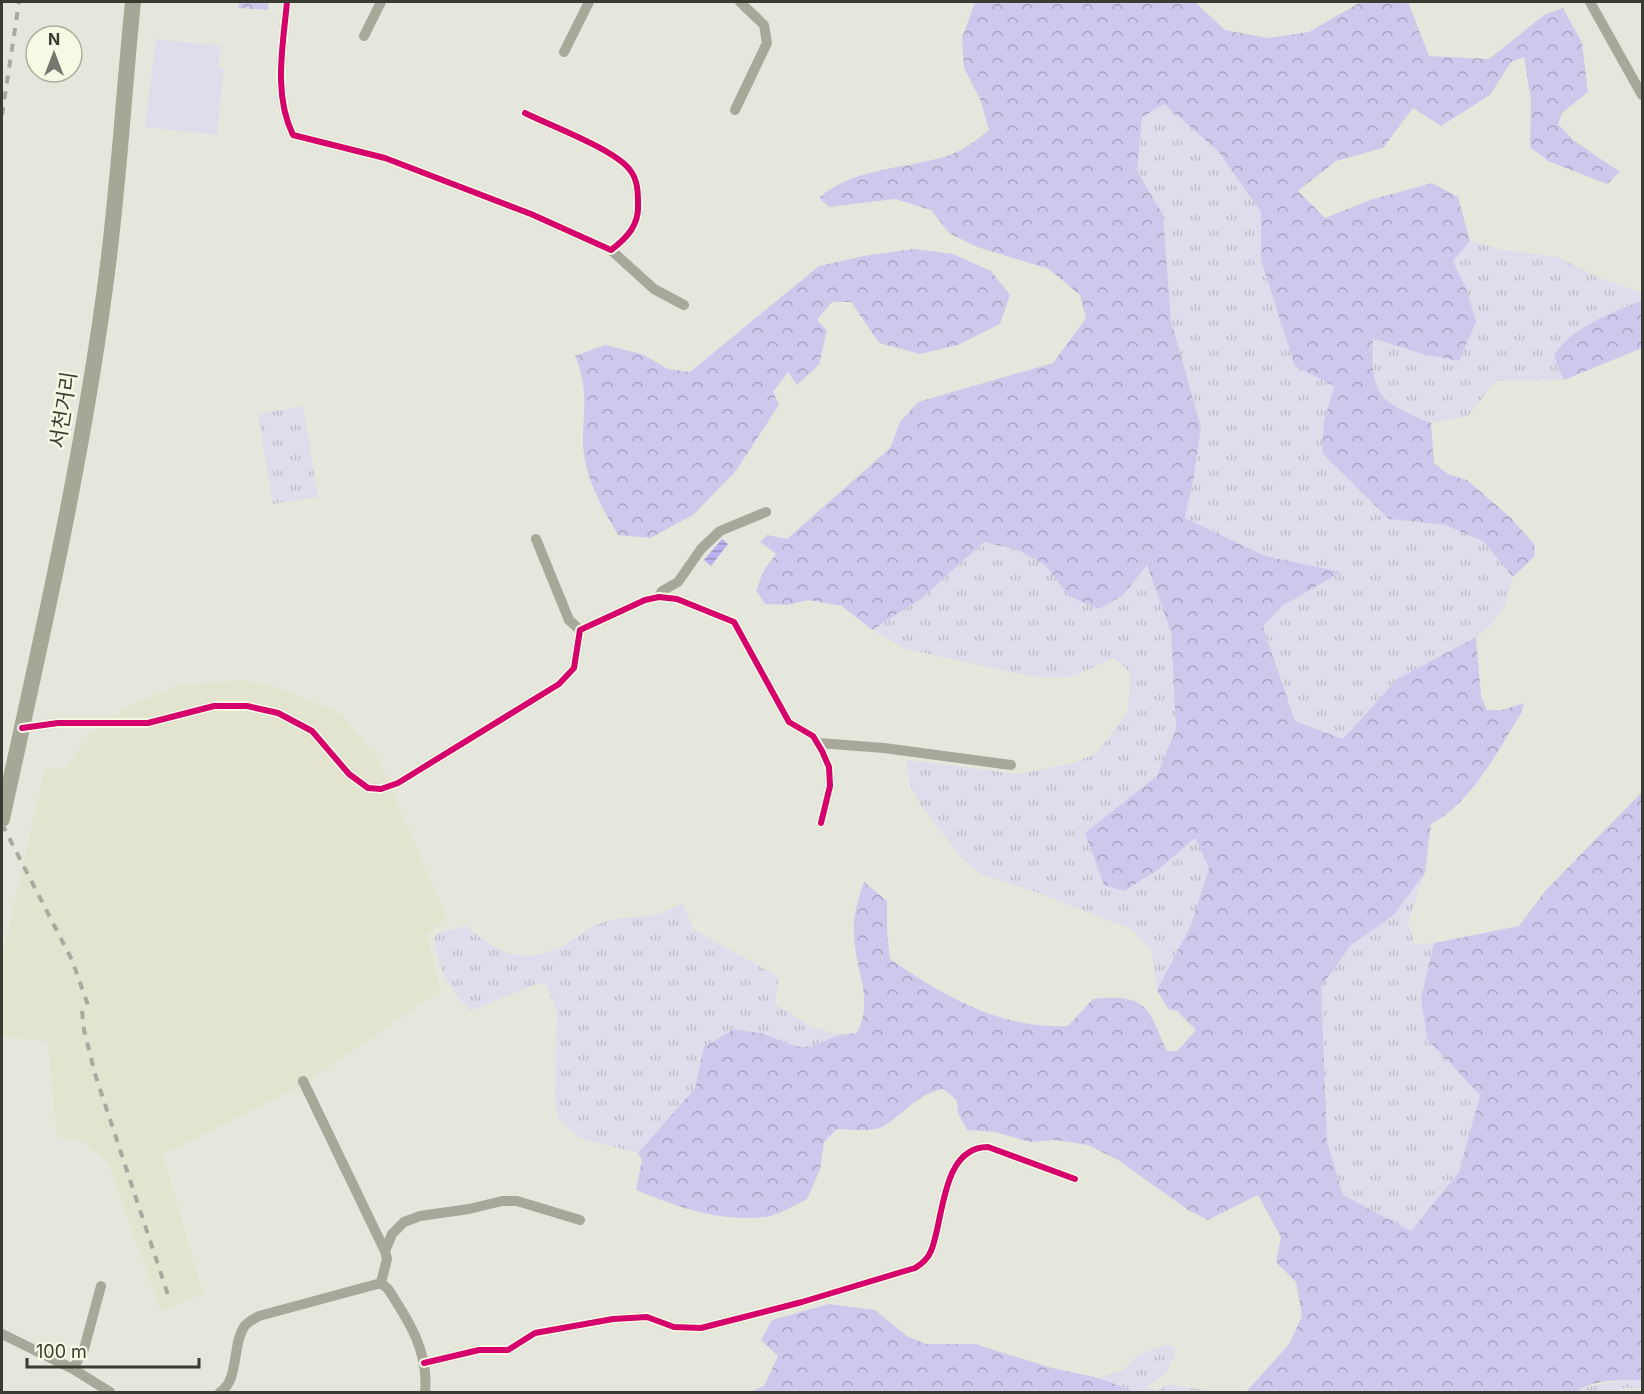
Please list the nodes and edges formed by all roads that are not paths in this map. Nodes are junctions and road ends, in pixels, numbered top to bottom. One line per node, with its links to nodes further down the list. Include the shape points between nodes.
1 (133, 2): 18 (main road, 서천거리, via 103,304 80,450)
2 (287, 2): 12 (street, via 282,102 293,135 385,158 531,214)
3 (381, 2): 7 (street)
4 (589, 2): 8 (street)
5 (741, 2): 10 (street, via 764,25 767,43)
6 (1590, 2): 9 (street)
7 (364, 36)
8 (564, 52)
9 (1642, 95)
10 (735, 111)
11 (525, 113): 12 (street, via 615,157 631,170 638,187 636,224)
12 (611, 250): 13 (street, via 654,289)
13 (684, 305)
14 (766, 512): 16 (street, via 720,531 701,549 678,582)
15 (536, 539): 17 (street, via 569,620)
16 (659, 597): 17 (street); 19 (street, via 677,599 734,622 789,722)
17 (580, 630): 18 (street, via 574,668 559,684 398,783 381,789 369,788 349,774 312,731 278,713 247,706 214,706 148,723 58,723)
18 (22, 728): 21 (main road, 서천거리)
19 (819, 743): 20 (street); 22 (street, via 829,767 830,786)
20 (1011, 765)
21 (2, 819)
22 (821, 823)
23 (303, 1081): 26 (street)
24 (1076, 1179): 30 (street, via 988,1147 977,1147 955,1167 931,1252 915,1268 701,1328 675,1327 647,1317 613,1319 535,1333 508,1350 479,1350)
25 (580, 1220): 26 (street, via 517,1201 502,1201 404,1222 392,1234)
26 (385, 1251): 27 (street)
27 (381, 1283): 30 (street, via 408,1320); 33 (street, via 259,1316 245,1325 232,1372)
28 (101, 1286): 31 (street, via 87,1340)
29 (2, 1334): 31 (street)
30 (424, 1363): 34 (street)
31 (73, 1369): 32 (street)
32 (110, 1392)
33 (220, 1392)
34 (425, 1392)

